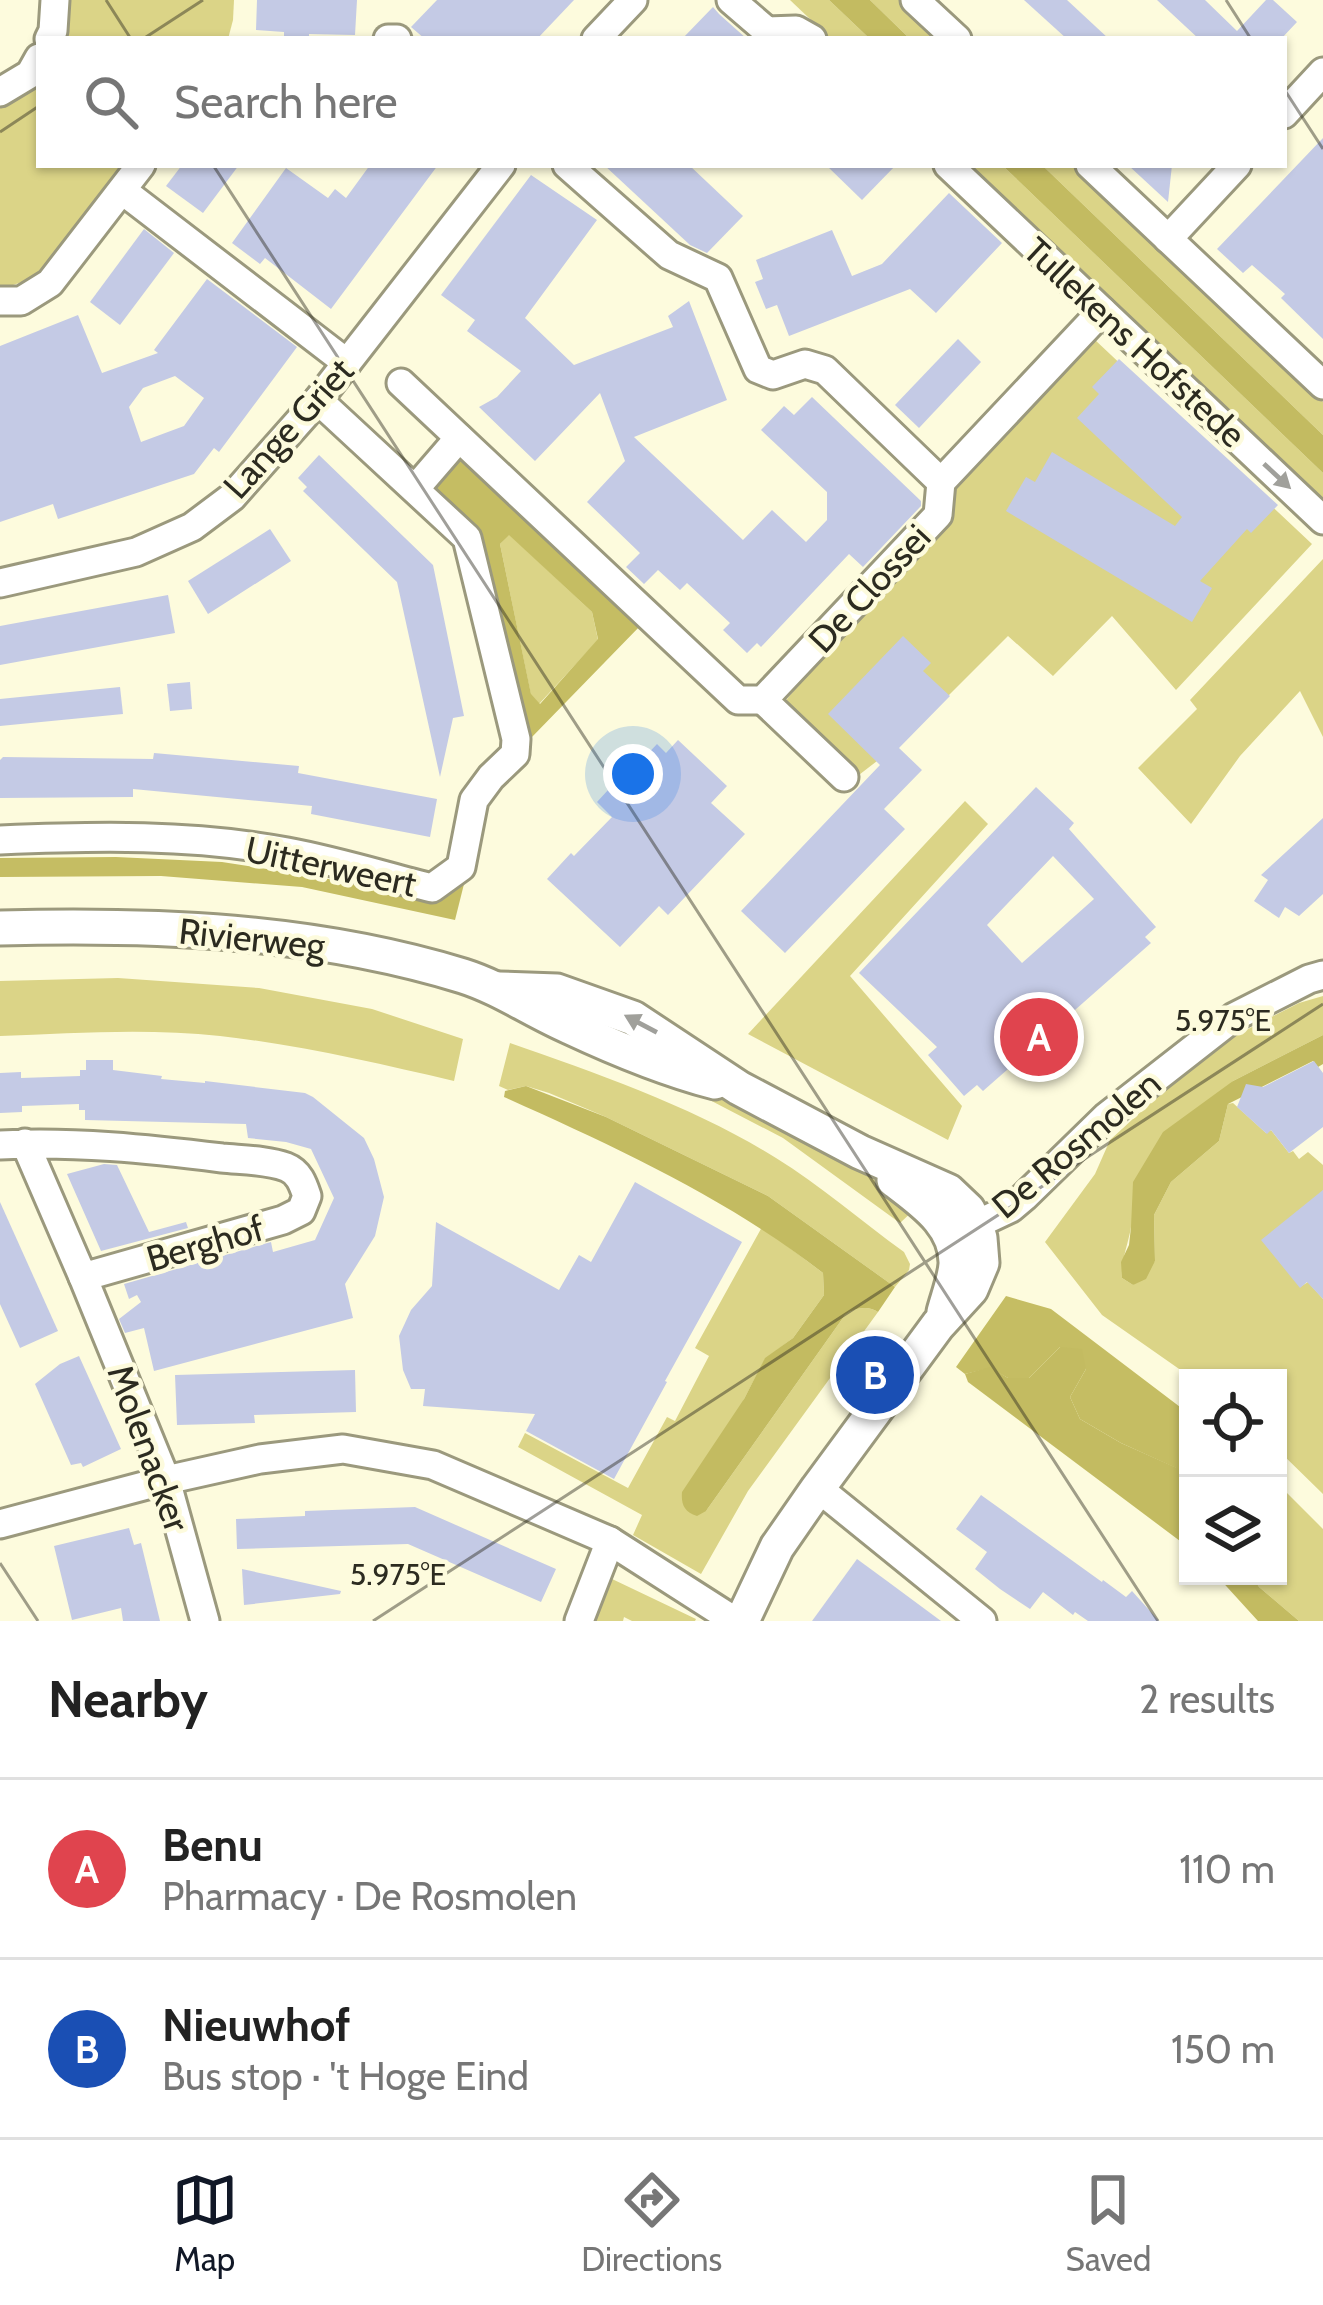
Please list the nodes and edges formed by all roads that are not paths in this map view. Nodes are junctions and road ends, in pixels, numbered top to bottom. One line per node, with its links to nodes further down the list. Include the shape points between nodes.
1 (55, 0): 5 (street)
2 (634, 0): 6 (street)
3 (731, 0): 7 (street, via 767,31)
4 (916, 0): 8 (street)
5 (51, 36)
6 (599, 36)
7 (807, 36)
8 (954, 36)
9 (36, 63): 11 (street)
10 (1323, 72): 12 (street)
11 (0, 92)
12 (1287, 111)
13 (139, 168): 19 (street)
14 (499, 168): 23 (street, Lange Griet)
15 (570, 168): 28 (street, via 669,255 718,278 758,369 825,370)
16 (951, 168): 22 (street, Tullekens Hofstede)
17 (1093, 168): 20 (street)
18 (1234, 168): 20 (street)
19 (123, 190): 21 (street, via 50,283 21,301); 23 (street)
20 (1168, 239): 25 (street)
21 (0, 302)
22 (1102, 311): 28 (street, De Clossei); 30 (street, Tullekens Hofstede, one-way to 30)
23 (347, 363): 26 (street, Lange Griet)
24 (401, 383): 27 (street)
25 (1323, 385)
26 (318, 400): 29 (street, Uitterweert); 31 (street, Lange Griet, via 232,497 192,527 136,552)
27 (459, 438): 29 (street); 32 (street, via 738,700)
28 (940, 482): 32 (street, De Clossei, via 938,515)
29 (415, 489): 34 (street, Uitterweert, via 467,538 516,739 515,754 474,800 461,867 432,887 288,852 201,841)
30 (1323, 520)
31 (0, 583)
32 (764, 700): 33 (street)
33 (844, 777)
34 (0, 840)
35 (0, 928): 38 (street, Rivierweg, via 113,925 274,937 461,976 674,1072 739,1088 948,1191 968,1210)
36 (1323, 975): 38 (street, De Rosmolen, via 1234,1017 1106,1117 1011,1208)
37 (12, 1144): 39 (street, Berghof); 39 (street, Berghof, via 164,1150 289,1168 301,1179 301,1211 283,1220)
38 (963, 1231): 41 (street, via 982,1252 978,1276)
39 (83, 1277): 40 (street, Molenacker)
40 (166, 1480): 42 (street); 43 (street, via 343,1449 433,1465); 44 (street, Molenacker)
41 (818, 1489): 46 (street); 47 (street)
42 (0, 1524)
43 (610, 1541): 45 (street); 46 (street)
44 (205, 1621)
45 (579, 1621)
46 (739, 1621)
47 (982, 1621)

